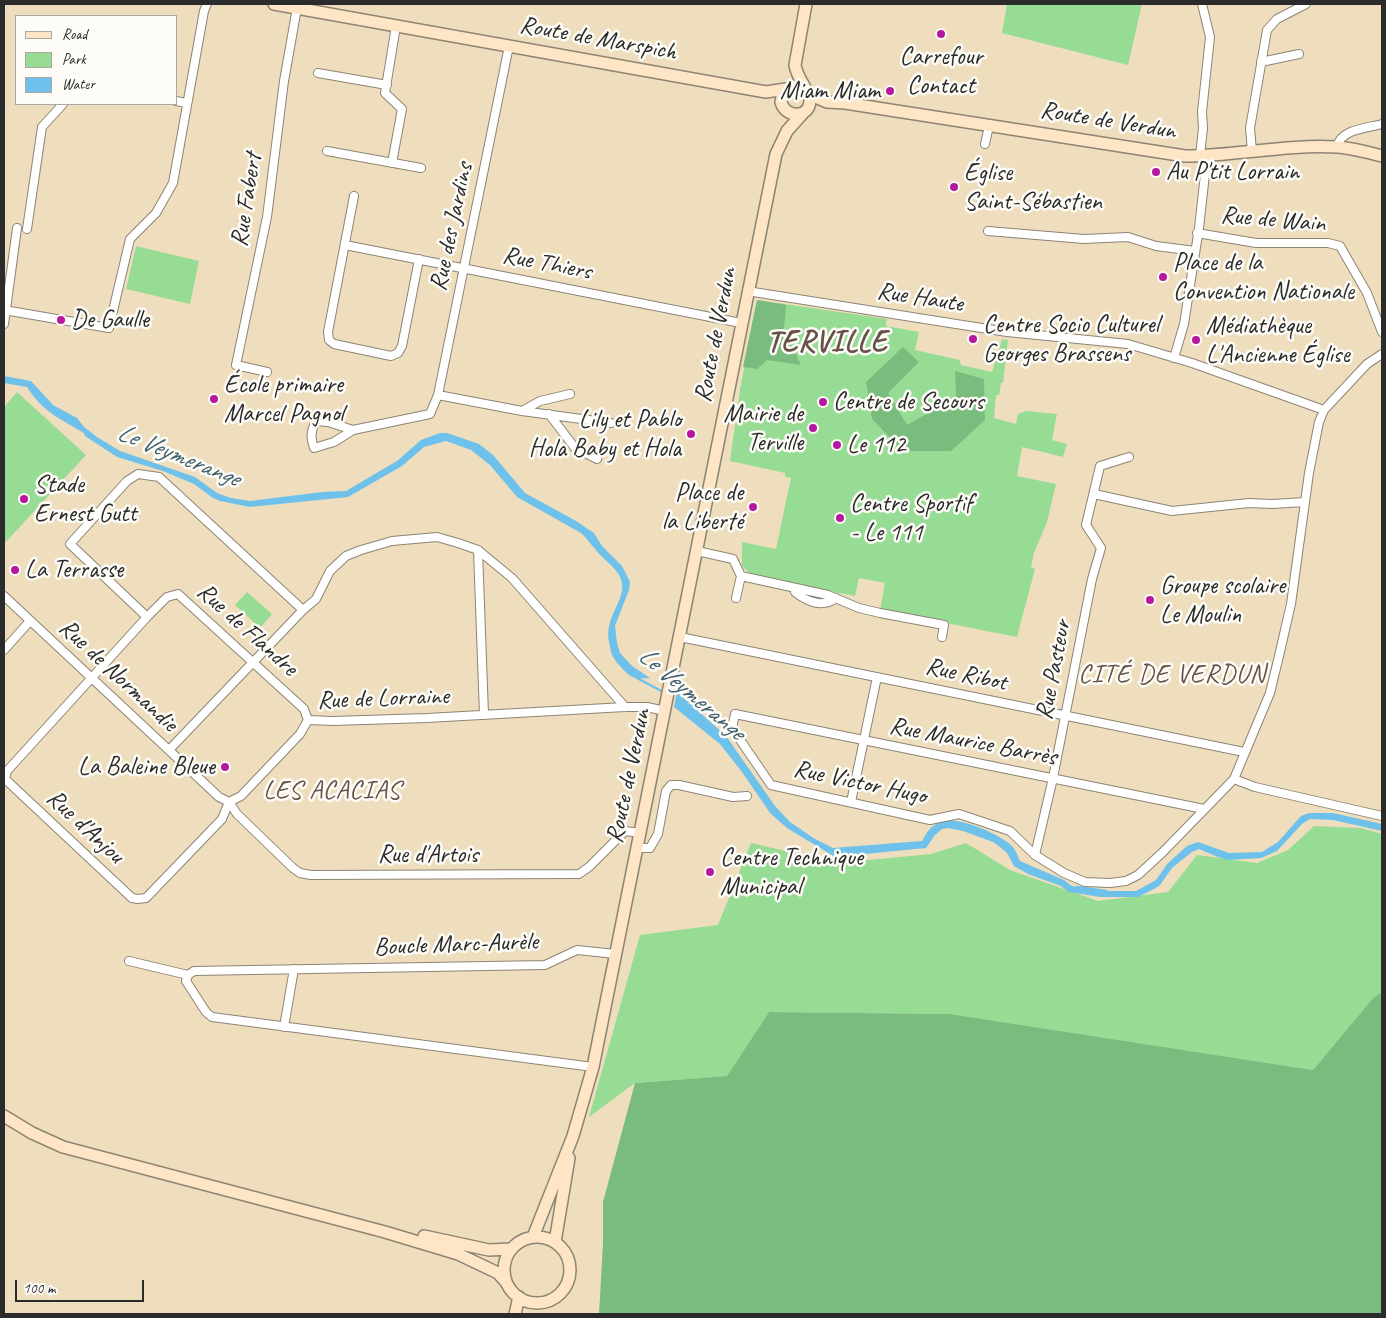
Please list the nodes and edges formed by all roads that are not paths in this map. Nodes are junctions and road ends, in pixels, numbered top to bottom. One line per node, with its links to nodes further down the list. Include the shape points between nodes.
1 (207, 4): 19 (street)
2 (274, 4): 6 (main road, Route de Marspich)
3 (806, 4): 12 (main road)
4 (1202, 4): 30 (street, via 1210,37 1202,112)
5 (1306, 4): 10 (street, via 1271,24)
6 (297, 8): 7 (main road, Route de Marspich); 50 (street, Rue Fabert, via 267,217 236,365)
7 (396, 26): 8 (main road, Route de Marspich); 13 (street)
8 (509, 46): 16 (main road, Route de Marspich); 42 (street, Rue des Jardins)
9 (1299, 54): 10 (street)
10 (1261, 62): 28 (street, via 1250,128)
11 (318, 72): 13 (street)
12 (796, 73): 14 (main road); 15 (main road)
13 (386, 85): 32 (street, via 385,93 402,109)
14 (787, 88): 15 (main road, via 797,86); 16 (main road, Route de Marspich); 21 (main road, via 781,95)
15 (807, 91): 18 (main road, Route de Verdun); 22 (main road, via 810,102)
16 (766, 92): 21 (main road, Route de Marspich)
17 (178, 101): 19 (street)
18 (827, 102): 22 (main road, Route de Verdun); 24 (main road, Route de Verdun)
19 (186, 103): 44 (street, via 173,183 156,213 130,239 109,328)
20 (62, 105): 36 (street, via 42,126)
21 (783, 107): 22 (main road, via 794,115); 25 (main road, Route de Verdun)
22 (805, 111): 25 (main road, Route de Verdun)
23 (1382, 124): 27 (street, via 1343,134)
24 (989, 126): 26 (street); 30 (main road, Route de Verdun)
25 (787, 131): 43 (main road, Route de Verdun, via 776,154)
26 (985, 144)
27 (1337, 147): 28 (main road, Route de Verdun); 31 (main road, Route de Verdun)
28 (1252, 150): 30 (main road, Route de Verdun)
29 (327, 151): 32 (street)
30 (1203, 156): 38 (street)
31 (1382, 156)
32 (392, 163): 33 (street)
33 (421, 168)
34 (354, 196): 39 (street)
35 (17, 228): 44 (street)
36 (26, 229)
37 (988, 231): 40 (street, via 1084,239 1128,237 1156,246)
38 (1197, 233): 40 (street); 47 (street, Rue de Wain, via 1256,243 1328,243 1340,246 1367,293)
39 (345, 245): 41 (street, Rue Thiers); 41 (street, via 329,340 334,344 391,356 402,346)
40 (1194, 251): 49 (street, via 1184,324)
41 (419, 259): 42 (street, Rue Thiers)
42 (464, 268): 45 (street, Rue Thiers); 52 (street, Rue des Jardins)
43 (747, 291): 45 (main road, Route de Verdun); 49 (street, Rue Haute, via 1007,332 1128,344)
44 (5, 311): 46 (street)
45 (741, 323): 63 (main road, Route de Verdun)
46 (4, 324)
47 (1382, 332)
48 (1382, 354): 53 (street, via 1368,364)
49 (1174, 358): 53 (street, Rue Haute)
50 (268, 372)
51 (570, 394): 54 (street, via 540,401)
52 (438, 395): 54 (street); 57 (street, Rue des Jardins, via 430,414)
53 (1324, 410): 61 (street)
54 (522, 411): 55 (street)
55 (549, 414): 56 (street); 59 (street, via 575,448)
56 (611, 423)
57 (353, 430): 57 (street, via 316,421 311,432 314,448 334,442)
58 (1129, 457): 60 (street, via 1100,466)
59 (597, 459)
60 (1094, 494): 61 (street, via 1172,511 1248,503); 80 (street, Rue Pasteur, via 1086,525 1101,548)
61 (1305, 502): 84 (street, via 1291,604 1279,656 1270,692)
62 (478, 550): 67 (street, via 437,537 392,541 361,550 346,556 330,571 316,599); 76 (street, via 512,578); 79 (street, Rue de Lorraine)
63 (697, 551): 64 (street, via 733,559); 70 (main road, Route de Verdun)
64 (741, 576): 66 (street); 71 (street, via 836,598 866,610 944,626)
65 (4, 596): 69 (street, Rue de Normandie)
66 (736, 598)
67 (302, 610): 68 (street, via 159,477 138,474 127,481 70,544); 73 (street)
68 (148, 617): 73 (street, Rue de Flandre, via 167,597 178,594); 75 (street, Rue de Flandre)
69 (30, 621): 72 (street); 75 (street, Rue de Normandie)
70 (680, 637): 74 (street, Rue Ribot); 77 (main road, Route de Verdun)
71 (942, 637)
72 (4, 650)
73 (252, 663): 81 (street, Rue de Flandre, via 304,709); 83 (street)
74 (877, 677): 80 (street, Rue Ribot); 82 (street)
75 (92, 679): 83 (street, Rue de Normandie); 88 (street, Rue d'Anjou, via 7,771 5,779 132,898 146,898 222,819)
76 (625, 707): 77 (street, Rue de Lorraine); 79 (street, Rue de Lorraine)
77 (665, 711): 92 (main road, Route de Verdun)
78 (735, 714): 82 (street, Rue Maurice Barrès); 89 (street, Rue Victor Hugo, via 732,728 771,786)
79 (484, 715): 81 (street, Rue de Lorraine)
80 (1065, 715): 84 (street, Rue Ribot); 85 (street, Rue Pasteur)
81 (308, 720): 88 (street, Rue de Lorraine, via 300,734 241,796)
82 (863, 740): 85 (street, Rue Maurice Barrès); 89 (street)
83 (169, 750): 88 (street, Rue de Normandie, via 219,797)
84 (1244, 752): 86 (street)
85 (1052, 778): 90 (street, Rue Maurice Barrès); 94 (street, Rue Pasteur)
86 (1234, 779): 90 (street, Rue Victor Hugo); 91 (street, via 1255,787)
87 (747, 796): 93 (street, via 733,797 679,784 671,785 666,791 658,834 650,848)
88 (230, 802): 92 (street, Rue d'Artois, via 237,814 292,868 311,875 579,874 625,831)
89 (851, 802): 94 (street, Rue Victor Hugo, via 930,820 960,814 1010,831)
90 (1204, 809): 94 (street, Rue Victor Hugo, via 1164,852 1138,875 1126,881 1085,882)
91 (1382, 816)
92 (640, 833): 93 (main road, Route de Verdun)
93 (637, 848): 95 (main road, Route de Verdun)
94 (1035, 855)
95 (616, 954): 97 (street, Boucle Marc-Aurèle, via 577,950 545,965); 100 (main road, Route de Verdun)
96 (129, 961): 98 (street, Boucle Marc-Aurèle)
97 (294, 969): 98 (street, Boucle Marc-Aurèle, via 194,971); 99 (street)
98 (188, 975): 99 (street, via 186,981 212,1016)
99 (284, 1027): 100 (street)
100 (593, 1067): 102 (main road, Route de Verdun)
101 (4, 1116): 103 (main road, via 63,1147)
102 (573, 1136): 104 (main road, Route de Verdun); 105 (main road, Route de Verdun)
103 (327, 1217): 106 (main road, via 489,1250); 107 (main road, via 458,1254 498,1273)
104 (533, 1236): 105 (main road); 106 (main road)
105 (555, 1242): 109 (main road, via 568,1257 569,1277 559,1294)
106 (511, 1249): 107 (main road, via 504,1264)
107 (506, 1282): 108 (main road)
108 (518, 1297): 109 (main road); 110 (main road)
109 (541, 1303): 111 (main road)
110 (515, 1314)
111 (536, 1314)

